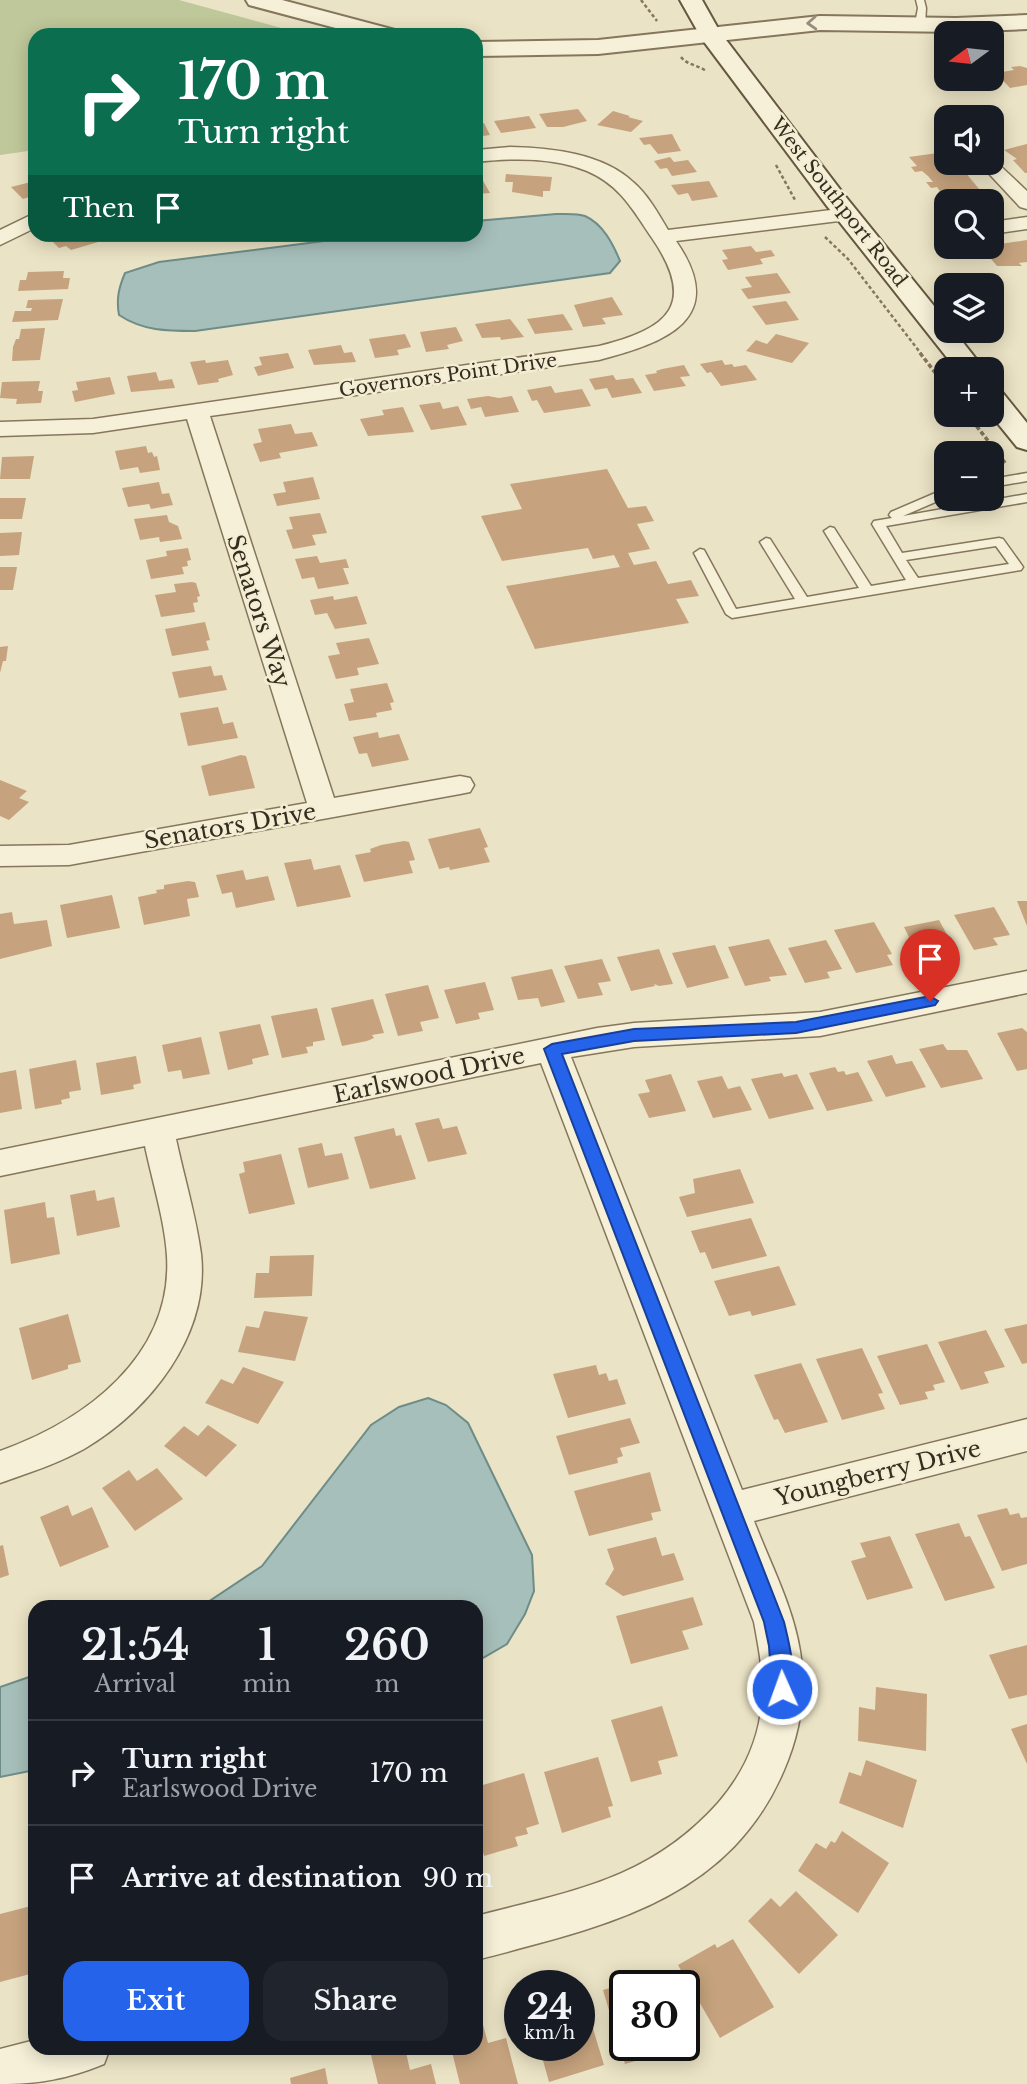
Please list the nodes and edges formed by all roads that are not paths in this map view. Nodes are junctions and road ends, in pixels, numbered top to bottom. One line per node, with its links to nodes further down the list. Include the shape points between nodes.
1 (257, 0): 6 (street)
2 (920, 0): 5 (lane)
3 (682, 3): 10 (street, West Southport Road)
4 (1027, 22): 5 (street)
5 (920, 24): 10 (street, one-way to 10, via 820,23)
6 (361, 28)
7 (1027, 38): 8 (street)
8 (1004, 39)
9 (934, 40): 10 (street)
10 (716, 43): 11 (street, via 570,60); 15 (street, West Southport Road)
11 (483, 51)
12 (483, 156): 19 (street, Governors Point Drive, via 528,153 573,160 603,171 623,183)
13 (1000, 175): 14 (street)
14 (1027, 203)
15 (841, 207): 19 (street); 21 (street, West Southport Road)
16 (28, 223): 20 (street)
17 (1027, 223): 18 (street)
18 (1004, 226)
19 (658, 231): 23 (street, Governors Point Drive, via 683,271 684,303 664,331 628,346)
20 (0, 239)
21 (960, 357)
22 (1004, 412): 25 (street)
23 (197, 413): 24 (street, Governors Point Drive, via 93,426); 39 (street, Senators Way)
24 (0, 429)
25 (1027, 441)
26 (1027, 477): 27 (lane)
27 (1004, 482)
28 (934, 496): 30 (lane)
29 (1027, 498): 30 (lane)
30 (878, 523): 34 (lane)
31 (830, 531): 36 (lane)
32 (766, 542): 37 (lane)
33 (700, 553): 37 (lane, via 732,614)
34 (900, 557): 35 (lane); 35 (lane, via 999,542 1017,567)
35 (914, 582): 36 (lane)
36 (867, 590): 37 (lane)
37 (803, 601)
38 (460, 785): 39 (street, Senators Drive)
39 (323, 809): 40 (street, Senators Drive, via 69,855)
40 (0, 856)
41 (1027, 982): 42 (street, Earlswood Drive, via 820,1024 634,1035)
42 (552, 1049): 43 (street, Earlswood Drive); 47 (street)
43 (158, 1131): 44 (street, Earlswood Drive); 46 (street, via 186,1275 172,1332 143,1379 118,1406 55,1447)
44 (0, 1163)
45 (1027, 1435): 47 (street, Youngberry Drive)
46 (0, 1467)
47 (730, 1510): 48 (street, via 774,1622 781,1657 782,1704 760,1779 729,1825 696,1857 666,1877 625,1896)
48 (483, 1936)
49 (62, 2055): 50 (street)
50 (0, 2072)

